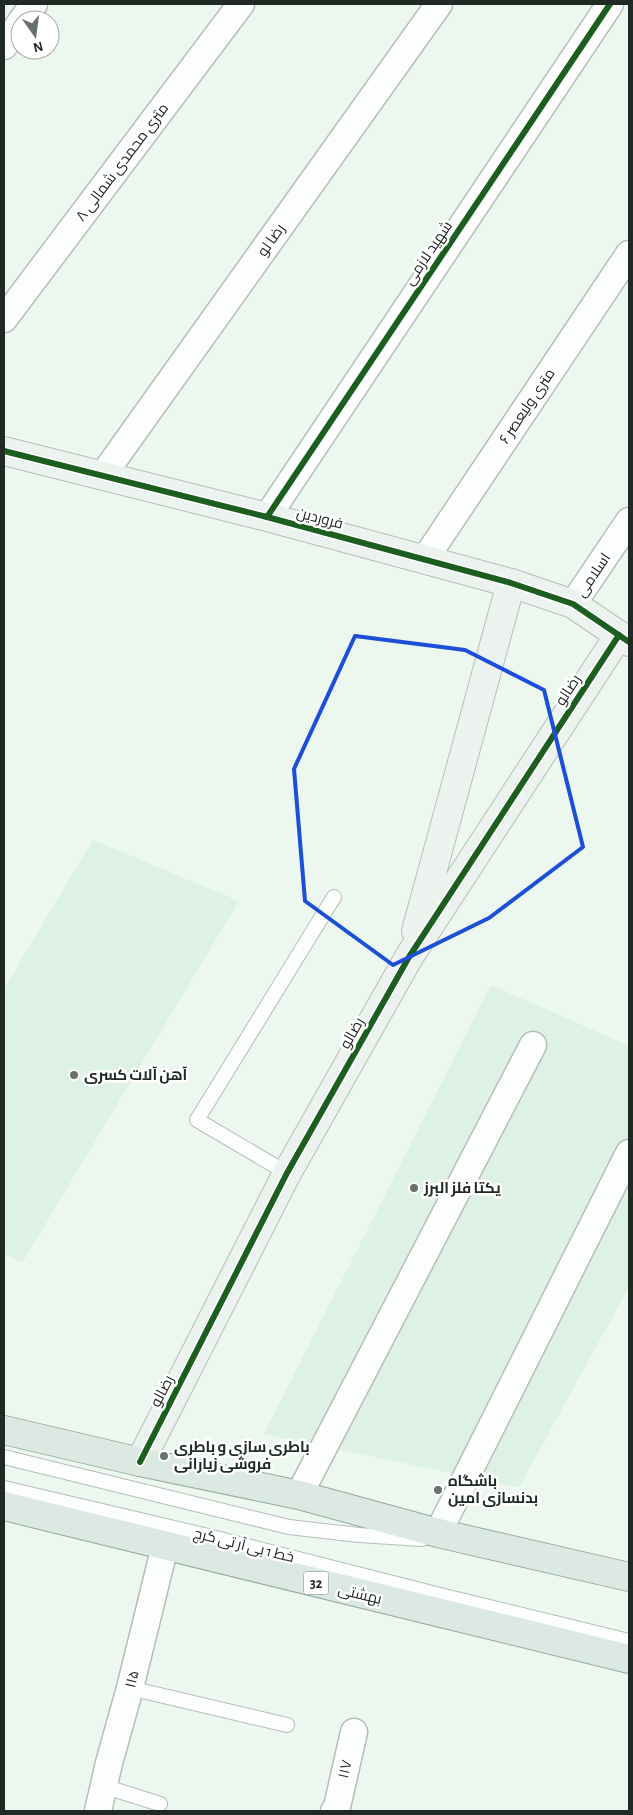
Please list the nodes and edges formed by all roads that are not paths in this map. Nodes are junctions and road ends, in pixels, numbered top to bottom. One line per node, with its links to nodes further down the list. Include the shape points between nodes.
1 (241, 4): 5 (street, ۸ متری محمدی شمالی)
2 (439, 4): 7 (street, رضا لو)
3 (610, 4): 8 (street, شهید لازمی)
4 (629, 254): 10 (street, ۶ متری ولیعصر)
5 (4, 320)
6 (4, 451): 7 (street, فروردین)
7 (103, 476): 8 (street, فروردین)
8 (267, 517): 10 (street, فروردین)
9 (629, 521): 12 (street, اسلامی)
10 (425, 558): 11 (street, فروردین)
11 (511, 583): 12 (street, فروردین); 15 (street)
12 (573, 604): 13 (street, فروردین)
13 (624, 639): 15 (street, رضالو)
14 (334, 897): 18 (lane, via 197,1120)
15 (409, 957): 18 (street, رضالو)
16 (533, 1045): 23 (street)
17 (629, 1153): 25 (street)
18 (287, 1173): 21 (street, رضالو)
19 (4, 1430): 21 (main road)
20 (4, 1457): 26 (lane, خط 1 بی آر تی کرج, via 289,1527)
21 (140, 1462): 23 (main road)
22 (4, 1488): 29 (lane, خط 1 بی آر تی کرج)
23 (298, 1495): 25 (main road)
24 (4, 1506): 27 (main road, بهشتی / 32)
25 (438, 1533): 26 (main road)
26 (482, 1543): 28 (main road)
27 (164, 1546): 30 (main road, بهشتی / 32); 31 (street, ۱۱۵)
28 (629, 1577)
29 (629, 1641)
30 (629, 1659)
31 (130, 1688): 32 (lane); 34 (street, ۱۱۵)
32 (287, 1725)
33 (354, 1732): 36 (street, ۱۱۷)
34 (104, 1786): 35 (lane); 37 (street, ۱۱۵)
35 (160, 1804)
36 (335, 1809)
37 (98, 1811)

